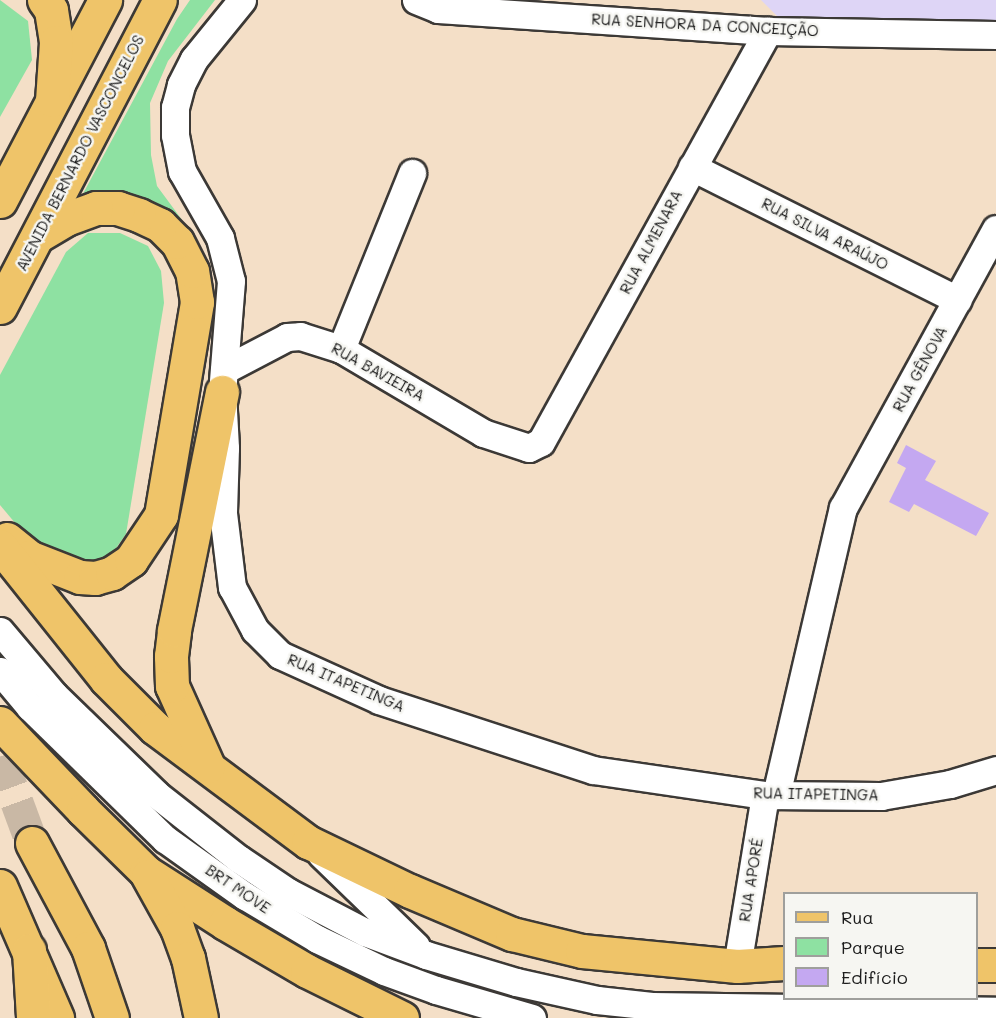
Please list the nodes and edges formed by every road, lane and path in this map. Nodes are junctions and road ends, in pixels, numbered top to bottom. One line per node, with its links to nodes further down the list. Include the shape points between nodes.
1 (44, 0): 8 (main road, via 51,10 56,42)
2 (105, 0): 8 (main road)
3 (160, 0): 13 (main road, AVENIDA BERNARDO VASCONCELOS)
4 (242, 0): 17 (street, RUA ITAPETINGA, via 194,59 175,107 175,135 182,171 220,238 231,281)
5 (416, 0): 6 (street, RUA SENHORA DA CONCEIÇÃO, via 438,9)
6 (768, 31): 7 (street, RUA SENHORA DA CONCEIÇÃO); 9 (street, RUA ALMENARA)
7 (996, 35)
8 (52, 100): 11 (main road)
9 (692, 167): 14 (street, RUA SILVA ARAÚJO); 18 (street, RUA ALMENARA, via 552,425 541,442)
10 (412, 173): 16 (street)
11 (0, 201)
12 (996, 229): 14 (street, RUA GÊNOVA)
13 (39, 235): 15 (main road, AVENIDA BERNARDO VASCONCELOS); 19 (main road, via 96,208 118,208 139,215 160,225 177,243 192,271 197,302 161,515 131,560 112,573 80,577 29,557)
14 (958, 300): 26 (street, RUA GÊNOVA, via 843,508)
15 (0, 307)
16 (341, 349): 17 (street, RUA BAVIEIRA, via 300,336 287,337); 18 (street, RUA BAVIEIRA, via 483,433)
17 (223, 381): 25 (main road, via 171,656 172,686); 26 (street, RUA ITAPETINGA, via 223,513 232,587 255,630 280,655 379,700 593,770)
18 (529, 448)
19 (0, 534)
20 (0, 546): 25 (main road, via 106,679 154,728)
21 (0, 631): 32 (street, BRT MOVE, via 54,695 156,794 239,859 288,892 365,932)
22 (0, 671): 43 (street, BRT MOVE, via 30,707 165,839 245,896 317,939 384,971)
23 (0, 723): 29 (main road)
24 (996, 770): 26 (street, RUA ITAPETINGA, via 950,784 881,796)
25 (212, 773): 27 (main road)
26 (771, 795): 36 (street, RUA APORÉ)
27 (308, 842): 32 (street, BRT MOVE); 36 (main road, via 410,891 512,933 582,951)
28 (32, 843): 40 (main road, via 88,948)
29 (146, 872): 41 (main road, via 177,928 197,990); 42 (main road, via 307,971)
30 (0, 886): 31 (main road)
31 (29, 950): 38 (main road); 39 (main road)
32 (426, 956): 37 (street, BRT MOVE, via 586,998 652,1006)
33 (783, 963): 36 (main road)
34 (978, 965): 35 (main road)
35 (996, 965)
36 (737, 966)
37 (996, 1011)
38 (33, 1018)
39 (57, 1018)
40 (112, 1018)
41 (201, 1018)
42 (402, 1018)
43 (532, 1018)

